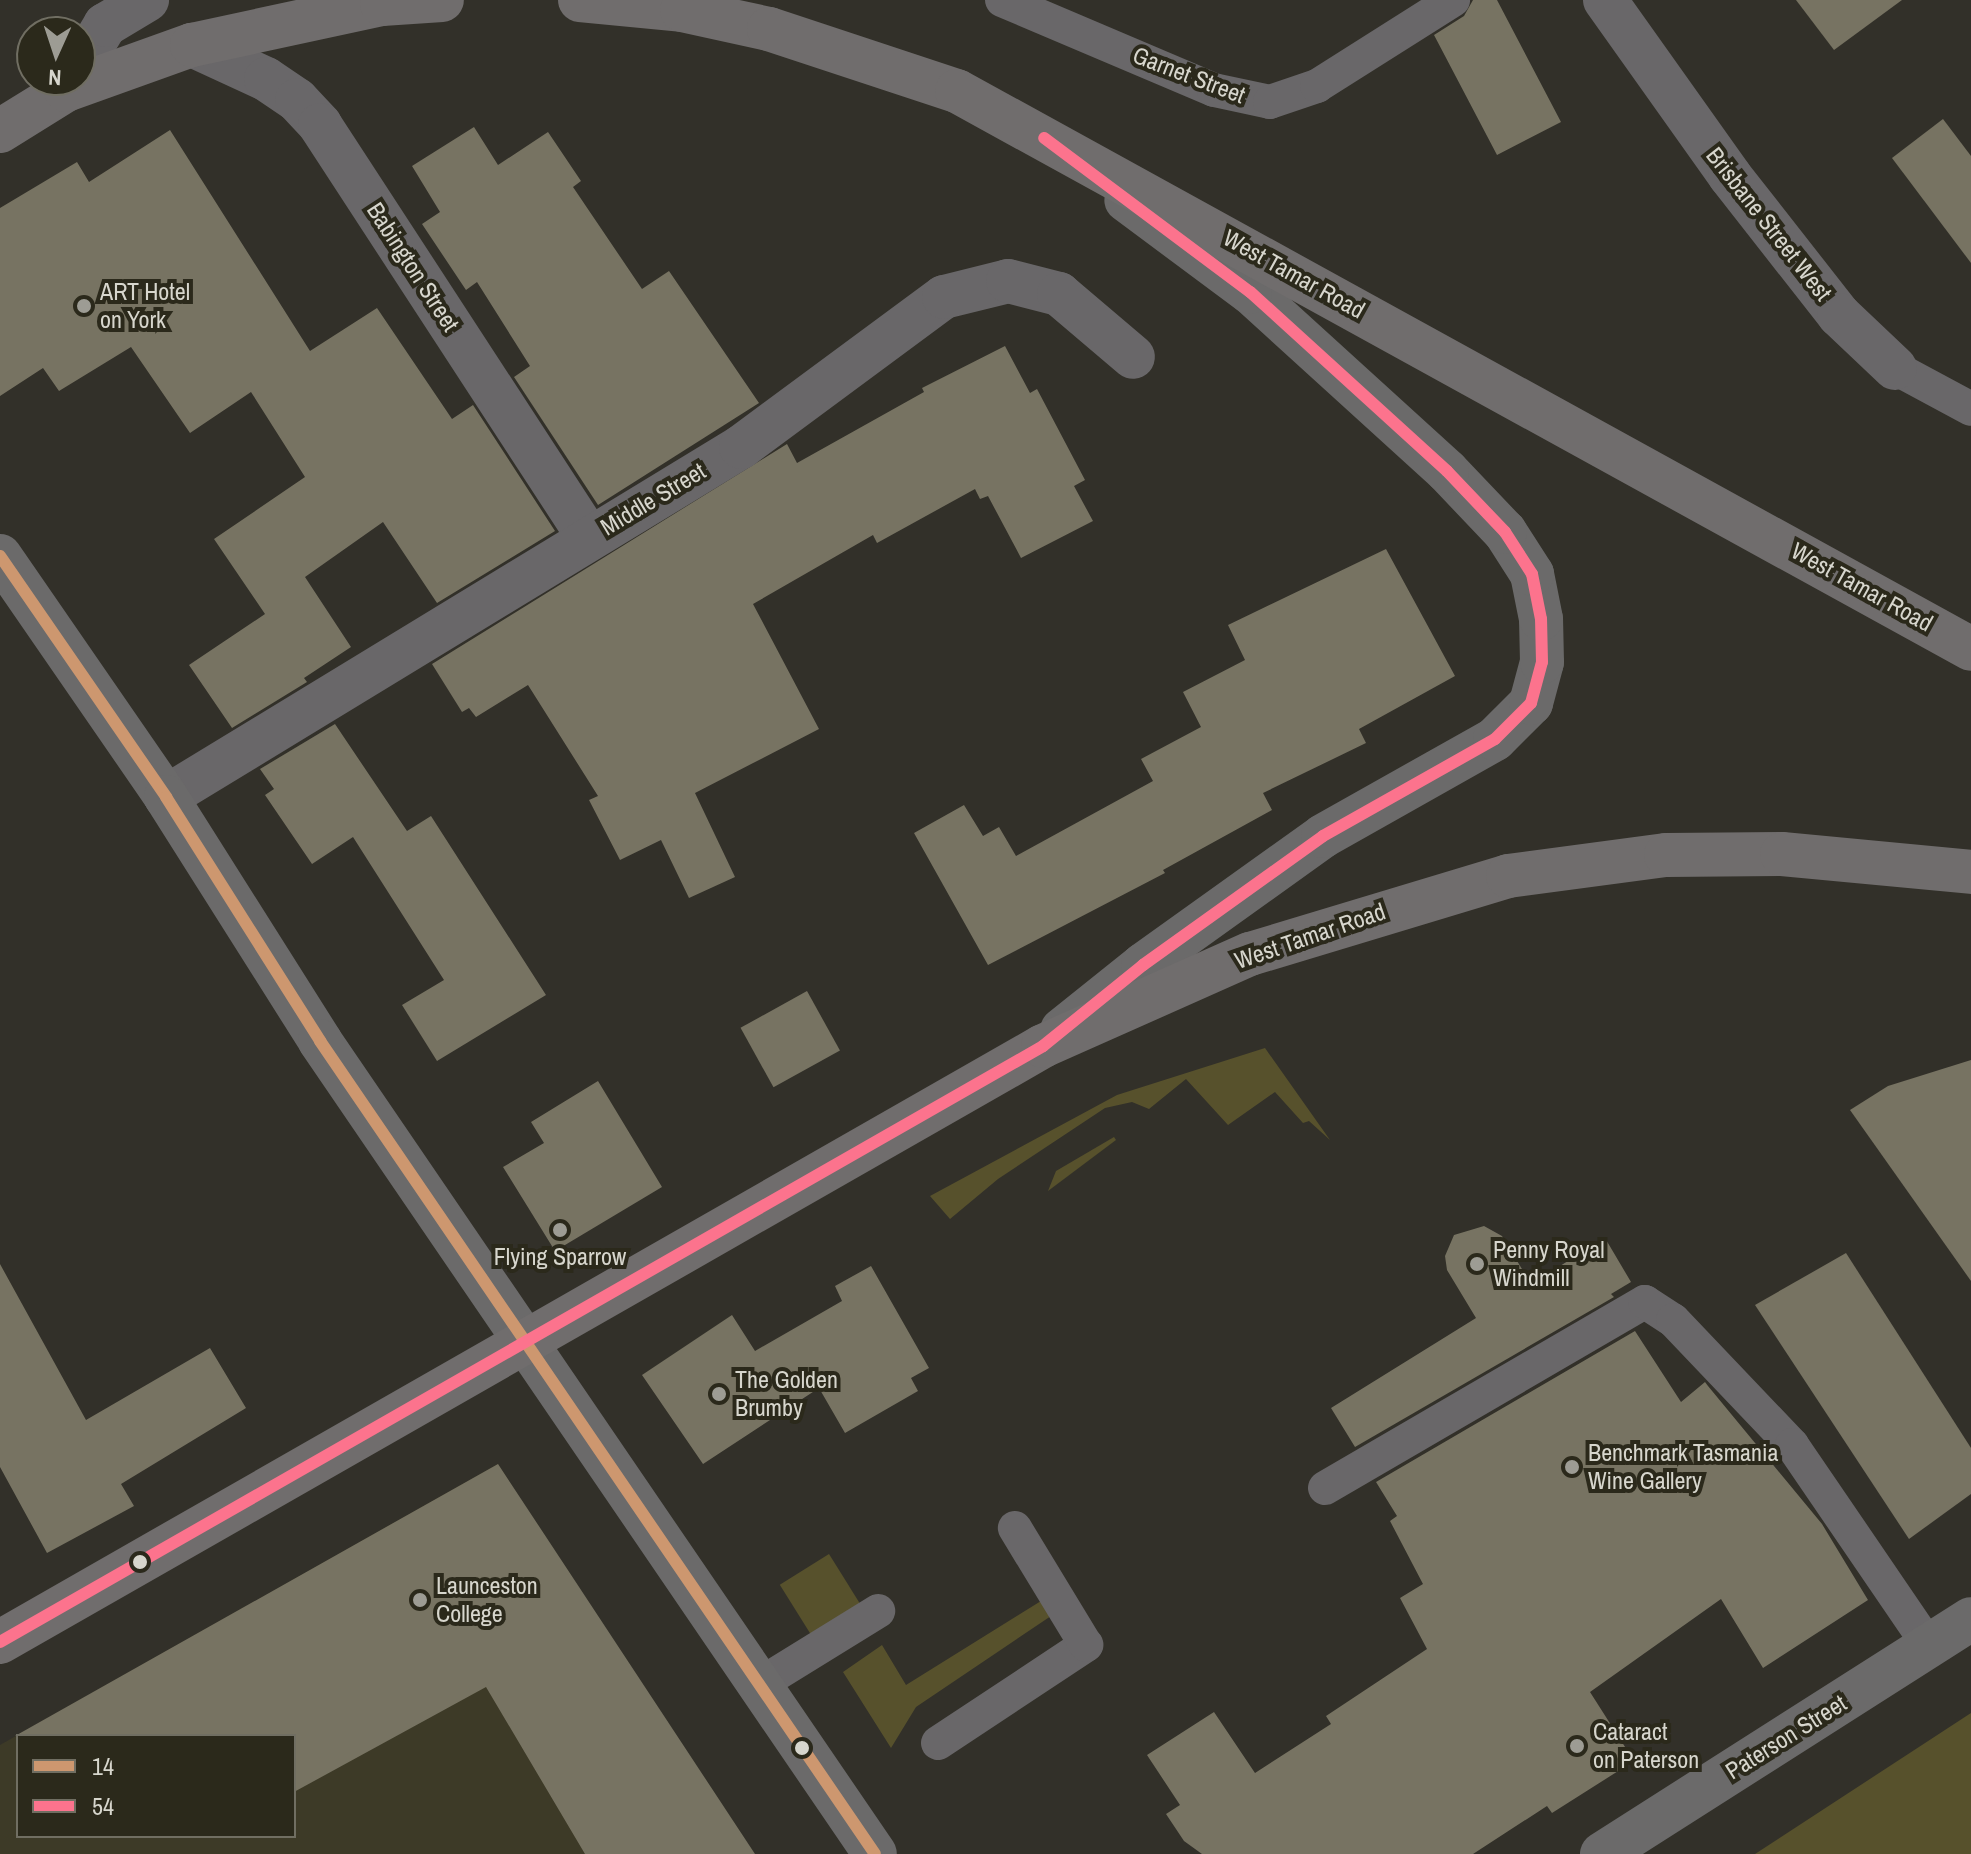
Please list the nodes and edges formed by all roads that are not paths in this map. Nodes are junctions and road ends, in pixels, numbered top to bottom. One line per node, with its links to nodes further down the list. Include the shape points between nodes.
1 (147, 0): 7 (street, via 105,25)
2 (442, 0): 8 (highway, via 382,4)
3 (580, 0): 12 (highway, West Tamar Road, via 682,10 873,59 957,91)
4 (1002, 0): 5 (lane, Garnet Street, via 1214,90 1270,102 1317,86)
5 (1453, 0)
6 (1605, 0): 14 (street, Brisbane Street West, via 1730,176 1839,315)
7 (96, 40)
8 (192, 45): 9 (highway); 16 (street, Babington Street, via 266,79 297,100 320,125)
9 (96, 72)
10 (49, 96): 11 (highway)
11 (0, 131)
12 (1044, 138): 18 (highway, West Tamar Road); 21 (street, via 1250,292 1447,471 1505,532 1532,574 1542,662 1531,703 1495,739 1323,836 1143,965)
13 (1133, 357): 16 (street, Middle Street, via 1059,294 1008,281 944,297 741,447)
14 (1895, 368): 15 (lane, Brisbane Street West)
15 (1971, 409)
16 (589, 537): 19 (street, Middle Street)
17 (0, 556): 19 (street)
18 (1971, 649)
19 (166, 797): 22 (street, via 320,1041)
20 (1971, 872): 21 (highway, West Tamar Road, via 1900,862 1753,854 1666,855 1508,876 1250,954)
21 (1043, 1046): 22 (highway, West Tamar Road)
22 (527, 1344): 27 (highway, West Tamar Road); 29 (street)
23 (1325, 1488): 28 (lane, via 1645,1302 1673,1320 1792,1445)
24 (1015, 1528): 30 (lane, via 1086,1645)
25 (878, 1611): 29 (lane)
26 (1971, 1619): 28 (street, Paterson Street)
27 (0, 1642)
28 (1929, 1646): 32 (street, Paterson Street)
29 (760, 1684): 31 (street)
30 (938, 1743)
31 (875, 1854)
32 (1602, 1854)

